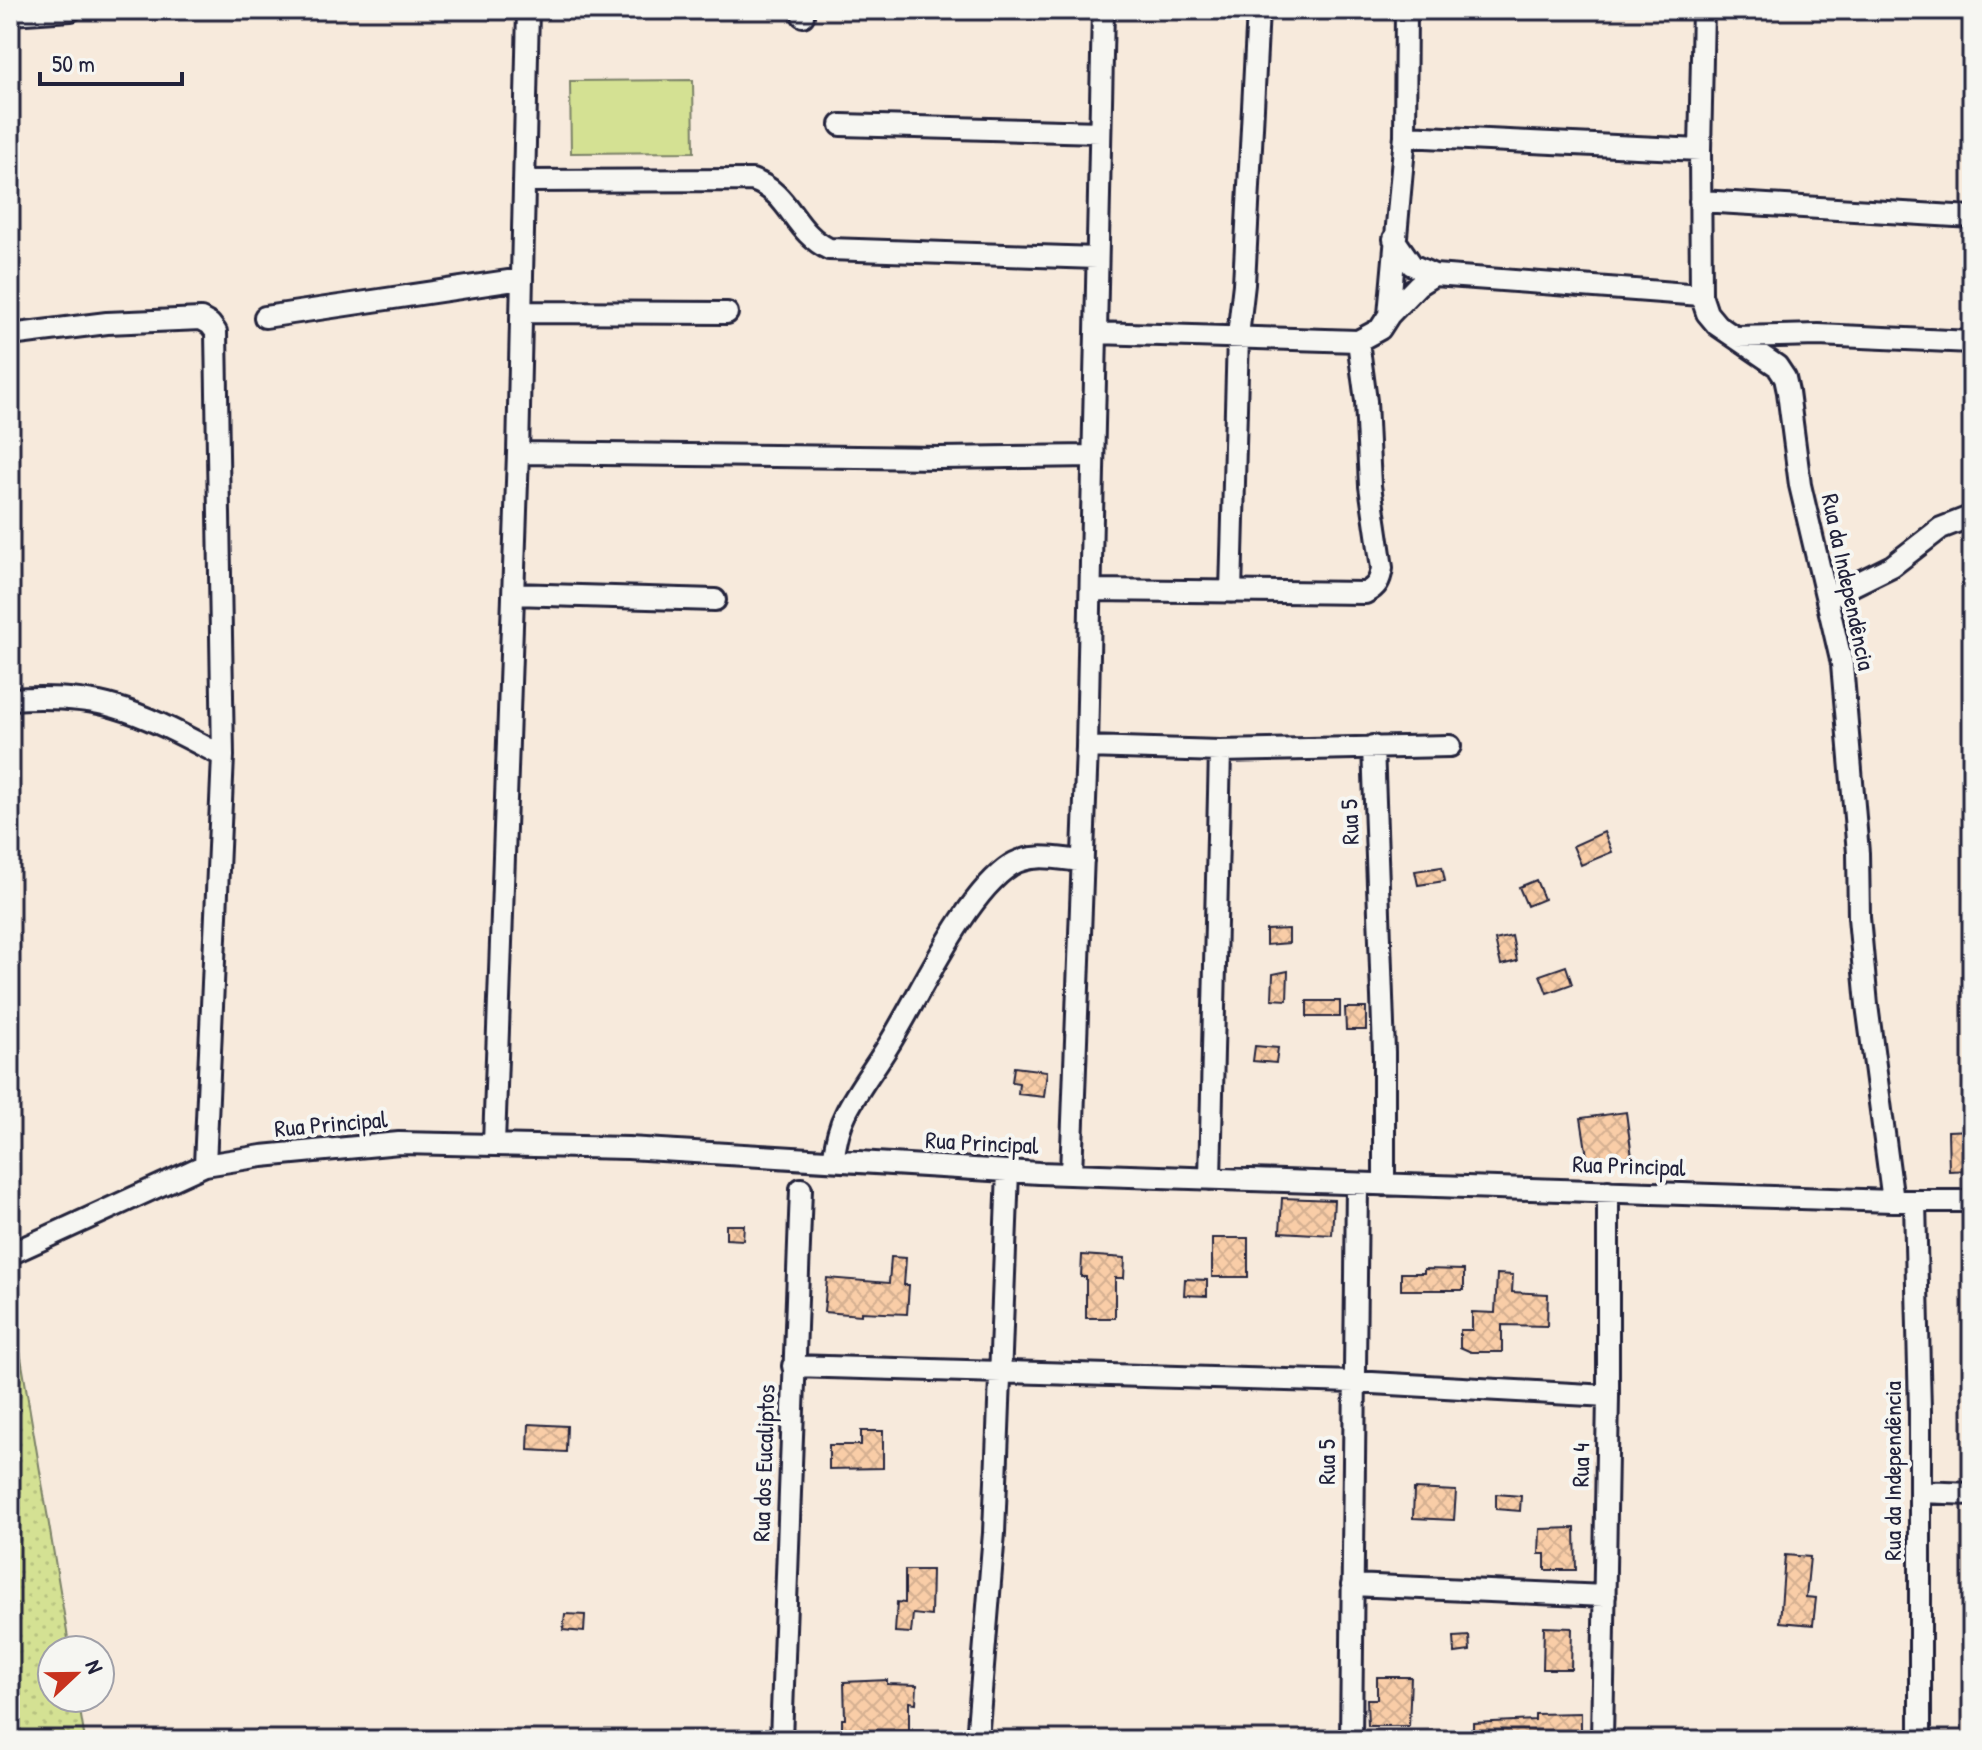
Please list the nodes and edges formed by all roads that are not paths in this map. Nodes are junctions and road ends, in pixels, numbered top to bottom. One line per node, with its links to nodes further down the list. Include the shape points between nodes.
1 (71, 10): 7 (street)
2 (528, 10): 12 (street)
3 (1103, 10): 9 (street)
4 (1258, 10): 26 (street)
5 (1406, 10): 10 (street)
6 (1703, 10): 11 (street)
7 (10, 14)
8 (841, 125): 9 (street)
9 (1100, 132): 16 (street)
10 (1405, 136): 11 (street); 15 (street)
11 (1700, 150): 13 (street)
12 (524, 181): 16 (street, via 752,180 768,185 813,242 829,249); 18 (street)
13 (1700, 201): 14 (street); 19 (street)
14 (1972, 217)
15 (1394, 239): 17 (street, via 1412,265); 22 (street)
16 (1097, 258): 24 (street)
17 (1434, 275): 19 (street); 22 (street)
18 (522, 279): 20 (street); 23 (street)
19 (1701, 295): 27 (street, Rua da Independência, via 1707,313)
20 (521, 312): 21 (street); 30 (street)
21 (727, 313)
22 (1389, 315): 28 (street, via 1380,329)
23 (265, 317)
24 (1096, 333): 26 (street); 31 (street)
25 (10, 335): 43 (street, via 201,319 216,332)
26 (1238, 336): 28 (street); 34 (street)
27 (1736, 337): 29 (street); 36 (street, Rua da Independência, via 1777,366 1785,378 1800,485)
28 (1358, 341): 34 (street, via 1380,581 1365,593)
29 (1972, 342)
30 (518, 453): 31 (street); 35 (street)
31 (1093, 456): 33 (street)
32 (1972, 516): 36 (street, via 1941,528 1892,566)
33 (1091, 590): 34 (street); 41 (street)
34 (1231, 592)
35 (513, 594): 37 (street); 45 (street)
36 (1827, 598): 56 (street, Rua da Independência, via 1842,664 1866,991)
37 (715, 600)
38 (10, 699): 43 (street, via 50,697 114,707)
39 (1373, 746): 40 (street); 42 (street); 53 (street, Rua 5)
40 (1450, 746)
41 (1087, 747): 42 (street); 44 (street)
42 (1220, 751): 51 (street)
43 (223, 756): 48 (street)
44 (1083, 861): 47 (street, via 1025,858 992,883 965,916 858,1091); 50 (street)
45 (494, 1144): 46 (street, Rua Principal); 48 (street, Rua Principal, via 399,1143)
46 (778, 1156): 47 (street, Rua Principal); 54 (street)
47 (826, 1160): 49 (street, Rua Principal); 54 (street)
48 (205, 1165): 59 (street, Rua Principal)
49 (1008, 1171): 50 (street, Rua Principal); 61 (street)
50 (1071, 1174): 51 (street, Rua Principal)
51 (1210, 1179): 52 (street, Rua Principal)
52 (1357, 1184): 53 (street, Rua Principal); 62 (street, Rua 5)
53 (1384, 1185): 55 (street, Rua Principal)
54 (801, 1189): 60 (street, Rua dos Eucaliptos)
55 (1608, 1191): 56 (street, Rua Principal); 63 (street, Rua 4)
56 (1893, 1201): 58 (street, Rua Principal)
57 (1972, 1201): 58 (street, Rua Principal)
58 (1915, 1202): 64 (street, Rua da Independência)
59 (10, 1254)
60 (793, 1366): 61 (street); 68 (street, Rua dos Eucaliptos)
61 (999, 1372): 62 (street); 69 (street, via 994,1533)
62 (1354, 1382): 63 (street); 66 (street, Rua 5)
63 (1608, 1396): 67 (street, Rua 4)
64 (1920, 1492): 65 (street); 72 (street, Rua da Independência)
65 (1972, 1494)
66 (1352, 1585): 67 (street); 70 (street, Rua 5)
67 (1605, 1596): 71 (street, Rua 4)
68 (781, 1740)
69 (977, 1740)
70 (1351, 1740)
71 (1602, 1740)
72 (1920, 1740)

